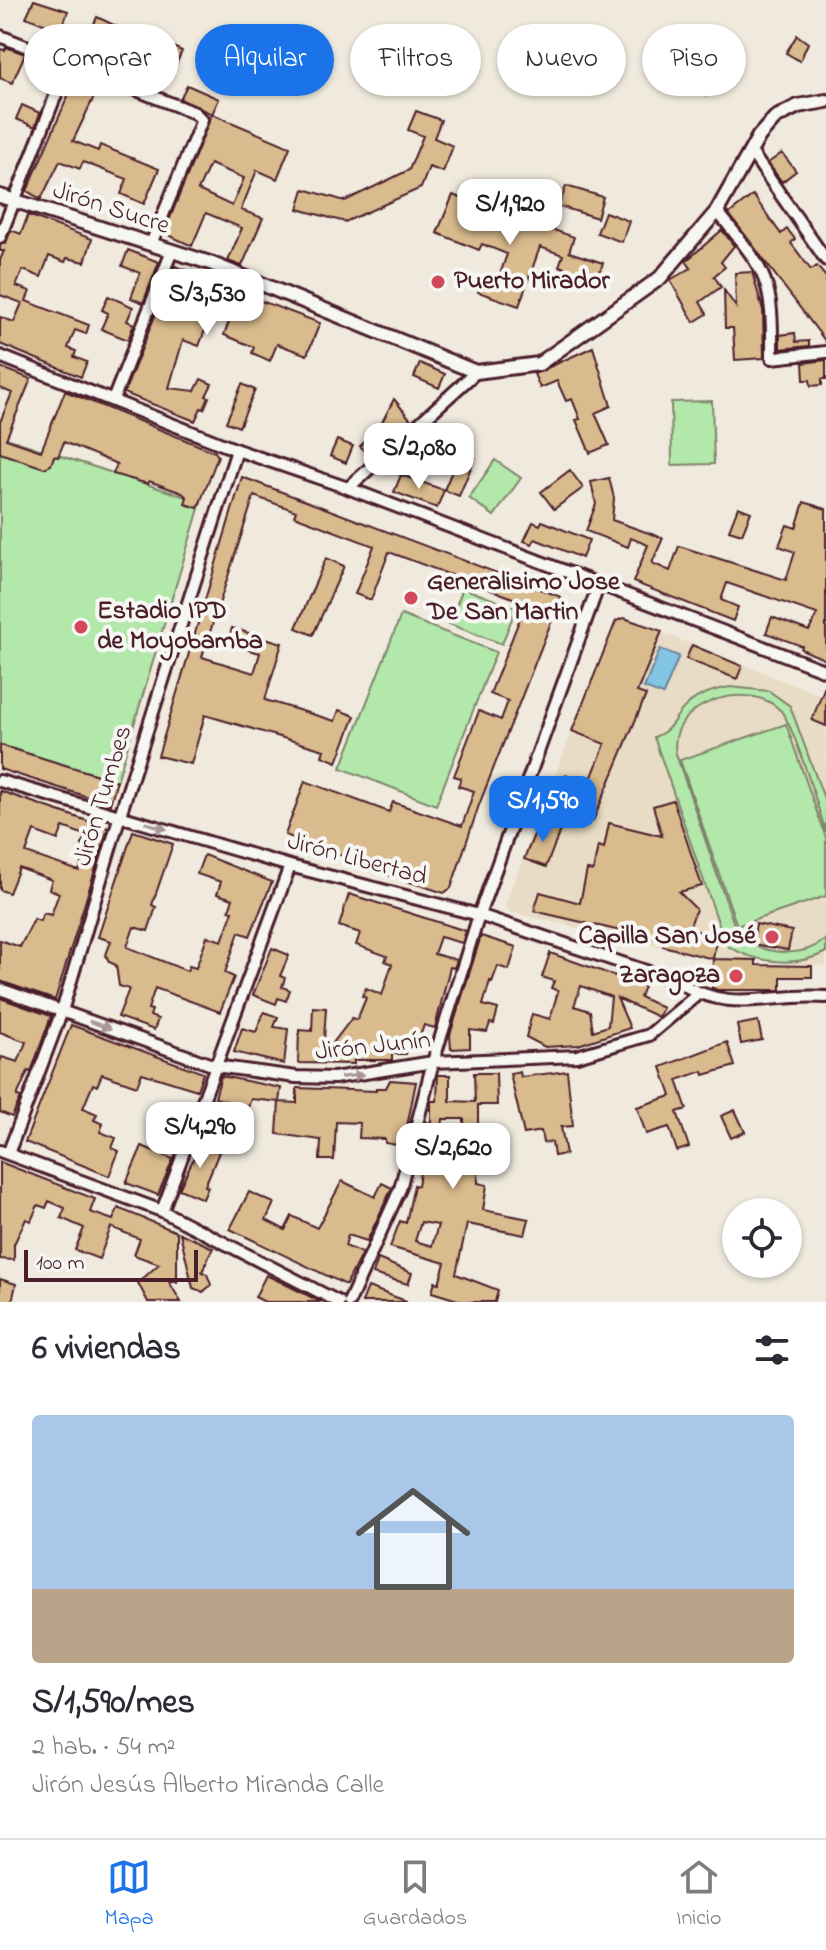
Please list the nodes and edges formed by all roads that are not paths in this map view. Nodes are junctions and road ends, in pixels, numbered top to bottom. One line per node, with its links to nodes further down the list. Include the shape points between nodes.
1 (0, 36): 2 (street)
2 (24, 46)
3 (56, 96): 8 (street)
4 (151, 96): 11 (street, via 202,120)
5 (826, 101): 6 (street, via 798,106 775,118)
6 (751, 152): 9 (street); 13 (street)
7 (0, 196): 8 (street, Jirón Sucre)
8 (15, 201): 10 (street); 11 (street, Jirón Sucre)
9 (717, 211): 14 (street, via 759,262 770,286 772,358); 16 (street, via 660,278 539,364)
10 (0, 237)
11 (151, 244): 12 (street, Jirón Sucre)
12 (172, 251): 16 (street, Jirón Sucre); 17 (street)
13 (826, 260)
14 (826, 352)
15 (0, 356): 17 (street)
16 (476, 372): 19 (street)
17 (113, 400): 18 (street)
18 (237, 450): 19 (street); 23 (street, Jirón Tumbes)
19 (348, 488): 20 (street)
20 (599, 584): 21 (street); 25 (street)
21 (826, 671)
22 (0, 781): 23 (street, Jirón Libertad)
23 (120, 815): 24 (street, Jirón Libertad, one-way to 24); 29 (street, Jirón Tumbes)
24 (290, 866): 25 (street, Jirón Libertad); 31 (street)
25 (479, 915): 27 (street, Jirón Libertad, via 679,982); 30 (street)
26 (0, 989): 29 (street, Jirón Junín)
27 (698, 994): 28 (street, Jirón Libertad, via 722,1000); 30 (street, Jirón Junín, via 649,1035 577,1056)
28 (826, 997)
29 (62, 1011): 31 (street, Jirón Junín, one-way to 31); 32 (street, Jirón Tumbes)
30 (433, 1062): 31 (street, Jirón Junín, one-way to 30, via 334,1078); 35 (street, via 400,1189)
31 (215, 1066): 33 (street)
32 (4, 1153): 33 (street)
33 (162, 1211): 34 (street)
34 (339, 1302)
35 (349, 1302)

